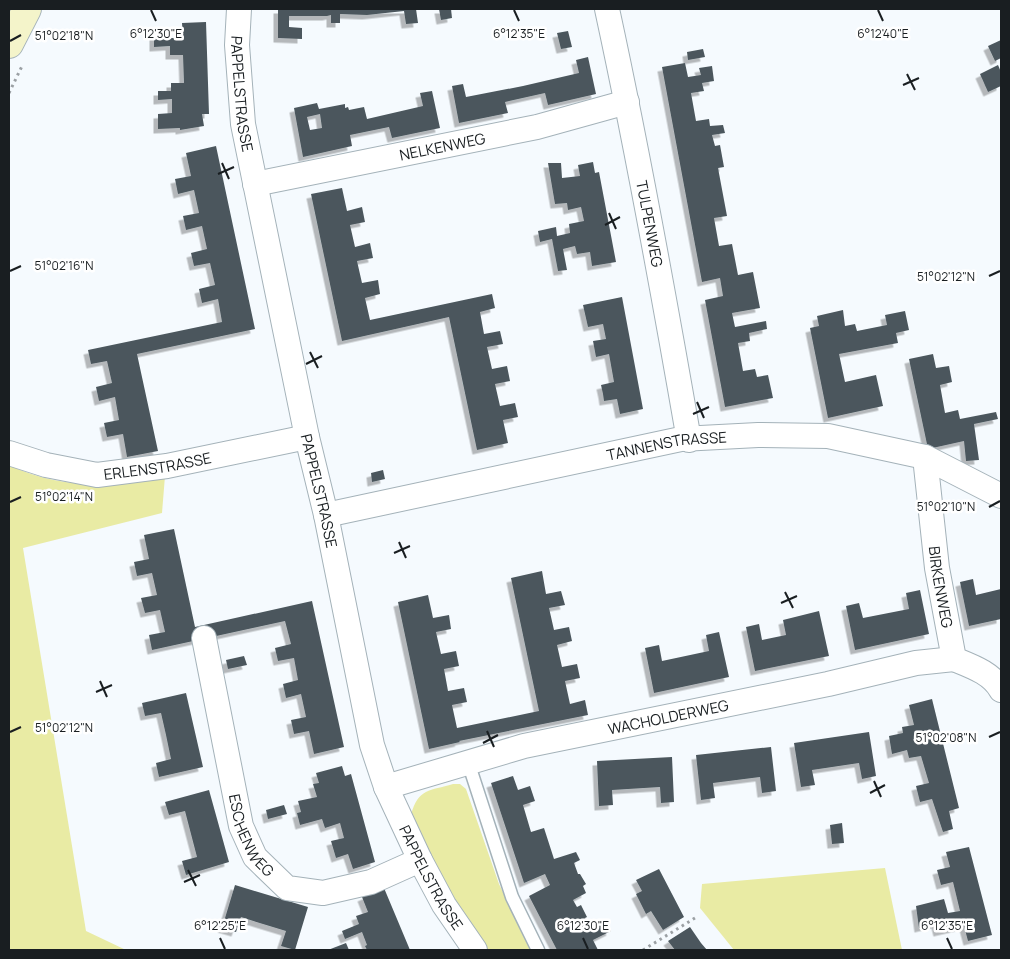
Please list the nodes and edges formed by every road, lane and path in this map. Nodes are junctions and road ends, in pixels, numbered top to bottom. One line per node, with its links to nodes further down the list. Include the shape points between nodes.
1 (27, 9): 4 (street)
2 (239, 9): 6 (street, PAPPELSTRASSE, via 237,45 243,124)
3 (607, 9): 5 (street, TULPENWEG)
4 (9, 44)
5 (627, 102): 6 (street, NELKENWEG, via 537,127); 8 (street, TULPENWEG)
6 (255, 184): 7 (street, PAPPELSTRASSE)
7 (307, 437): 9 (street, ERLENSTRASSE, via 167,466 97,475 46,465); 12 (street, PAPPELSTRASSE)
8 (689, 440): 10 (street, TANNENSTRASSE, via 758,435 828,436); 12 (street, TANNENSTRASSE)
9 (9, 453)
10 (925, 457): 11 (street, TANNENSTRASSE); 14 (street, BIRKENWEG, via 937,568)
11 (1001, 496)
12 (326, 515): 17 (street, PAPPELSTRASSE, via 372,745)
13 (204, 638): 18 (street, ESCHENWEG, via 241,826 255,857 287,888 323,893 371,882)
14 (954, 659): 15 (street, via 978,669); 16 (street, WACHOLDERWEG, via 916,663 524,746)
15 (1001, 690)
16 (468, 762): 17 (street, WACHOLDERWEG); 21 (lane, via 512,897)
17 (386, 787): 18 (street, PAPPELSTRASSE)
18 (420, 860): 20 (street, PAPPELSTRASSE, via 444,906)
19 (695, 918): 22 (path)
20 (474, 950)
21 (538, 950)
22 (643, 950)

